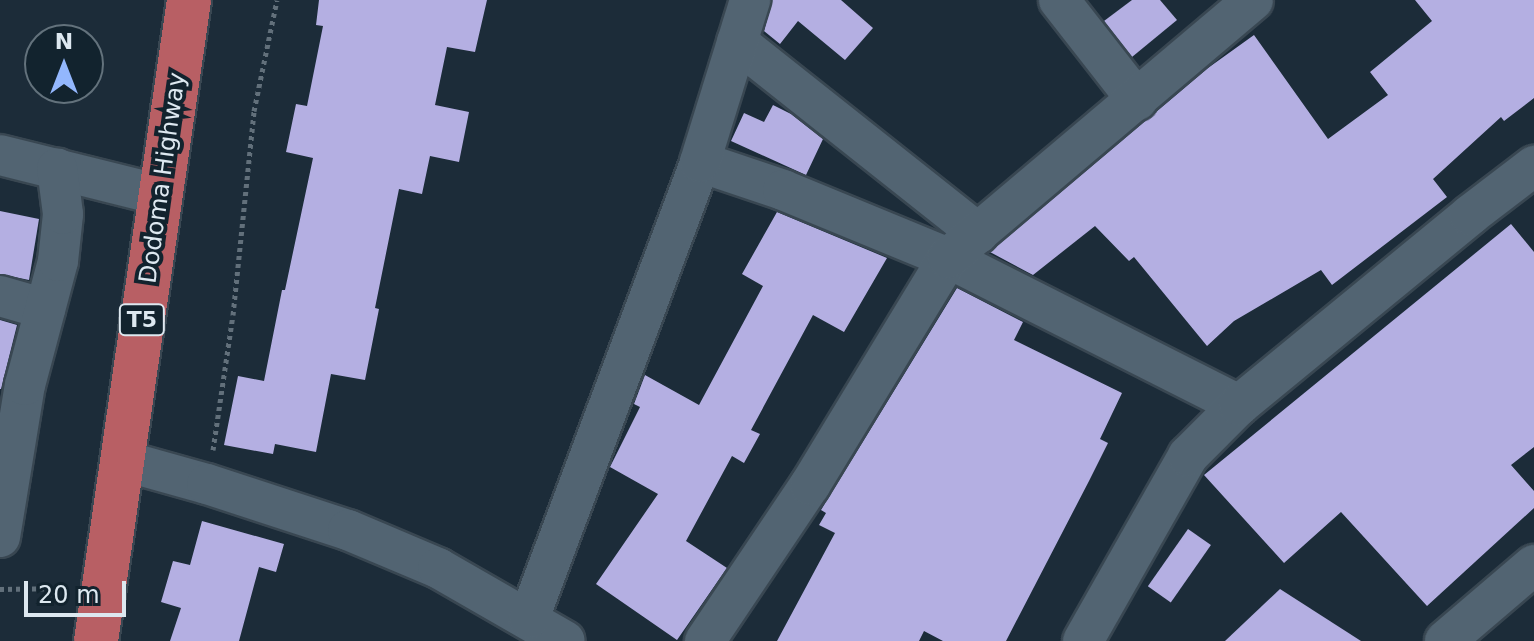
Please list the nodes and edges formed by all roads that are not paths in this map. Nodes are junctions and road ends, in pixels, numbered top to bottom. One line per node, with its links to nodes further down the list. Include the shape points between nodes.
1 (189, 0): 11 (highway, Dodoma Highway / T5)
2 (750, 0): 5 (street)
3 (1059, 0): 6 (street)
4 (1253, 0): 6 (street)
5 (737, 42): 8 (street); 12 (street)
6 (1137, 100): 12 (street)
7 (0, 155): 10 (street)
8 (700, 162): 13 (street); 20 (street)
9 (1534, 166): 16 (street)
10 (57, 168): 11 (street); 15 (street, via 63,214)
11 (161, 195): 17 (highway, Dodoma Highway / T5)
12 (978, 233): 13 (street)
13 (948, 258): 16 (street); 22 (street, via 810,485)
14 (0, 296): 15 (street)
15 (45, 309): 18 (street, via 25,385)
16 (1239, 405): 23 (street, via 1188,456)
17 (121, 460): 20 (street, via 348,530 438,568); 21 (highway, Dodoma Highway / T5)
18 (0, 537)
19 (1534, 565): 24 (street)
20 (550, 633)
21 (96, 641)
22 (705, 641)
23 (1083, 641)
24 (1445, 641)

